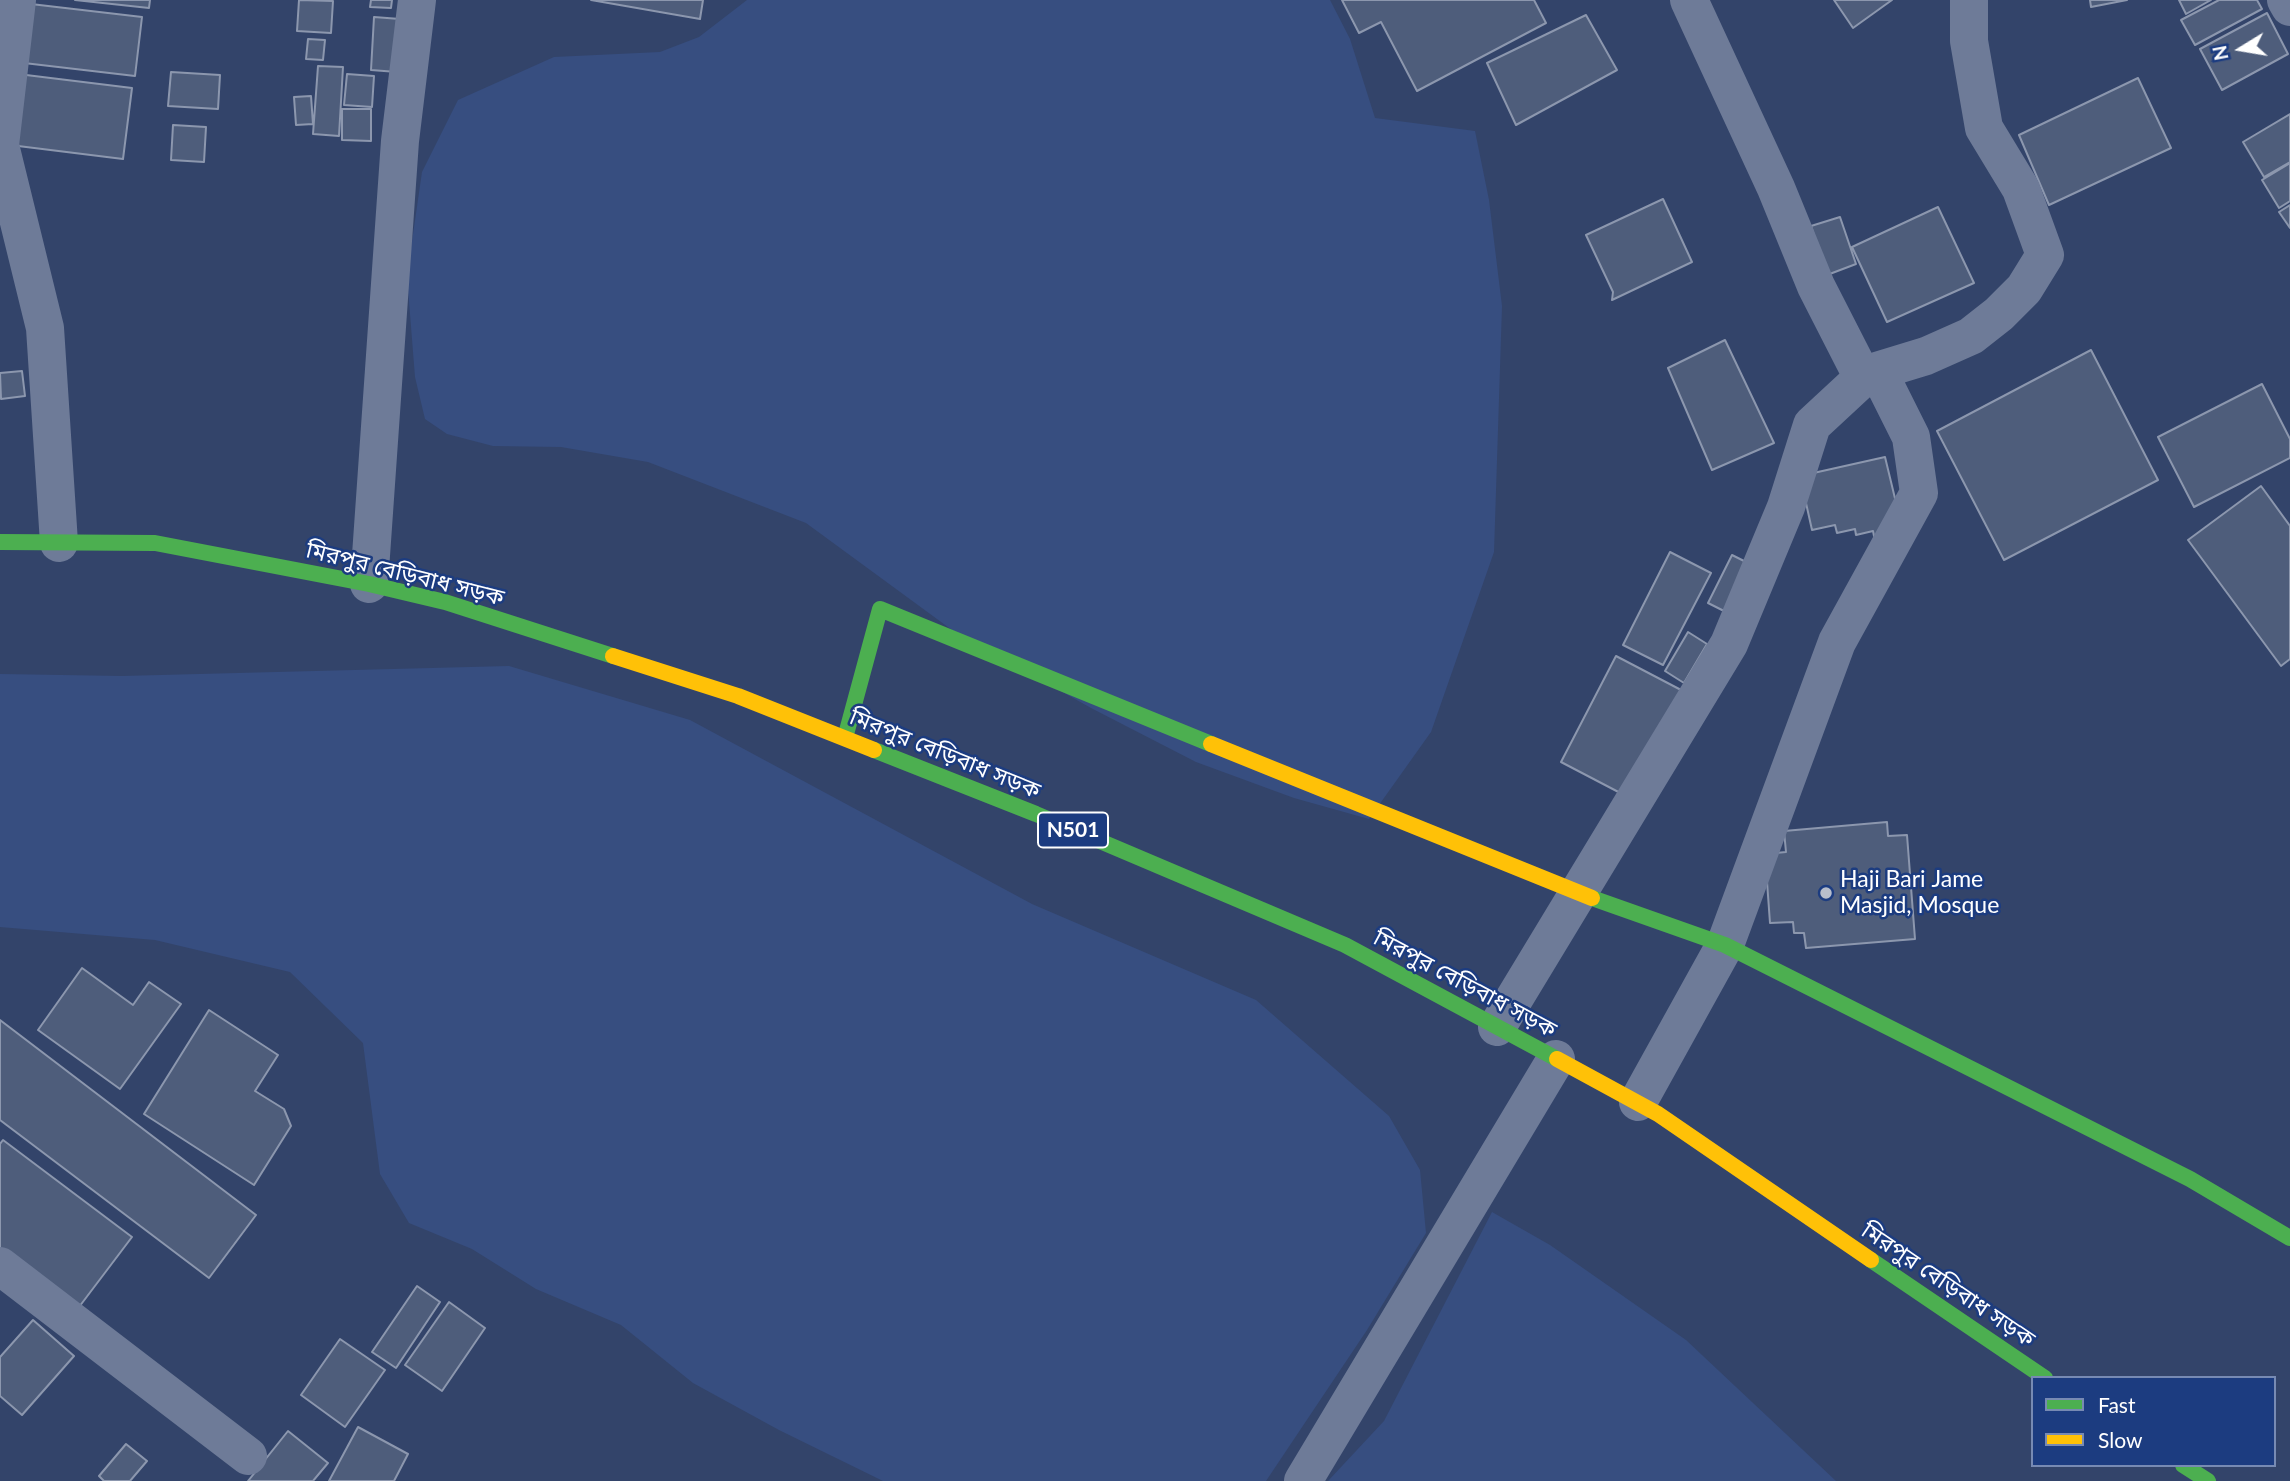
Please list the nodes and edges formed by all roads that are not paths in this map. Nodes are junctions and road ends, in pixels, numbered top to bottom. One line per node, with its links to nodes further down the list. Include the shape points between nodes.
1 (17, 0): 9 (street, via 0,145 45,328)
2 (416, 0): 10 (street, via 400,141)
3 (1689, 0): 7 (street, via 1816,286)
4 (1969, 0): 7 (street, via 1969,41 1984,128 2021,189 2045,255 2024,289 1971,336)
5 (2286, 0): 6 (street)
6 (2290, 7)
7 (1870, 374): 12 (street, via 1812,425 1786,507 1729,644); 13 (street, via 1910,437 1919,493 1837,642)
8 (0, 542): 9 (main road, মিরপুর বেড়িবাধ সড়ক / N501)
9 (59, 543): 10 (main road, মিরপুর বেড়িবাধ সড়ক / N501, via 155,543)
10 (369, 584): 11 (main road, মিরপুর বেড়িবাধ সড়ক / N501, via 445,602 726,692)
11 (845, 738): 12 (main road, via 880,609); 14 (main road, মিরপুর বেড়িবাধ সড়ক / N501, via 1345,945)
12 (1578, 893): 13 (main road); 14 (street)
13 (1726, 945): 16 (street); 17 (main road, via 2190,1178)
14 (1497, 1027): 15 (main road, মিরপুর বেড়িবাধ সড়ক / N501)
15 (1556, 1059): 16 (main road, মিরপুর বেড়িবাধ সড়ক / N501); 22 (street)
16 (1638, 1102): 19 (main road, মিরপুর বেড়িবাধ সড়ক / N501)
17 (2290, 1238)
18 (0, 1266): 20 (street)
19 (2042, 1376)
20 (248, 1456)
21 (2186, 1467): 23 (main road)
22 (1303, 1481)
23 (2208, 1481)

